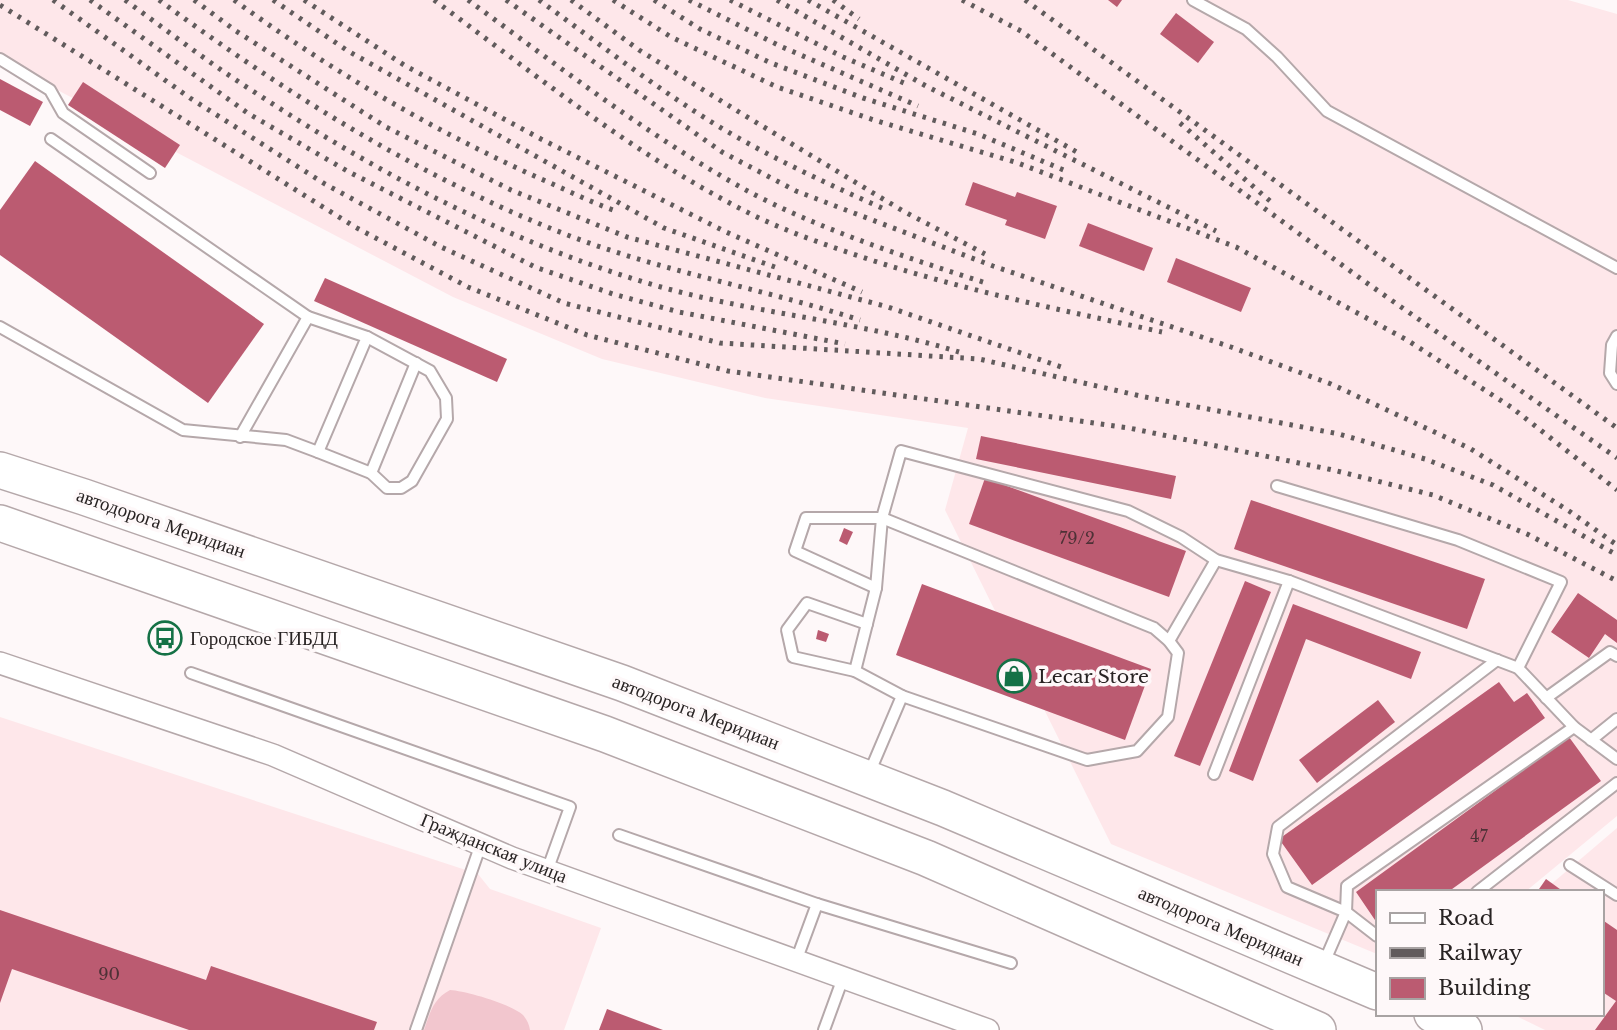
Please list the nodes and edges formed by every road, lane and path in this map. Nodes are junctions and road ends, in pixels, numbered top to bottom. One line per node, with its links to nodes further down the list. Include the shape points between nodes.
1 (1194, 0): 5 (lane, via 1246,29 1327,111)
2 (0, 59): 4 (lane, via 50,90 63,113)
3 (51, 139): 6 (lane)
4 (150, 173)
5 (1617, 268)
6 (308, 317): 9 (lane); 12 (lane)
7 (0, 327): 12 (lane, via 183,430)
8 (1617, 336): 11 (lane, via 1610,373)
9 (366, 337): 10 (lane); 13 (lane)
10 (416, 363): 15 (lane); 15 (lane, via 430,371 446,398 447,419 412,481 401,488 387,488)
11 (1617, 384)
12 (240, 437): 13 (lane, via 286,440)
13 (318, 452): 15 (lane)
14 (9, 473): 18 (main road); 37 (main road, автодорога Меридиан, via 622,683)
15 (371, 473)
16 (1277, 486): 27 (lane, via 1458,540 1561,582)
17 (883, 518): 19 (lane, via 901,451 1128,511); 21 (lane); 21 (lane, via 806,518 794,551); 23 (lane, via 1154,628)
18 (1, 524): 57 (main road, via 617,739 926,858)
19 (1216, 560): 20 (lane); 23 (lane)
20 (1289, 581): 25 (lane); 36 (lane)
21 (876, 588): 22 (lane)
22 (867, 624): 28 (lane); 28 (lane, via 807,603 787,630 793,657)
23 (1169, 641): 30 (lane, via 1178,653 1168,717 1137,751 1087,760)
24 (1617, 656): 31 (lane, via 1610,652)
25 (1497, 660): 27 (lane); 46 (lane, via 1278,827 1273,854 1287,887)
26 (0, 663): 40 (street, Гражданская улица, via 273,755)
27 (1518, 668): 31 (lane)
28 (855, 671): 30 (lane)
29 (191, 673): 42 (lane, via 570,807)
30 (902, 696): 37 (lane)
31 (1546, 698): 33 (lane)
32 (1617, 719): 34 (lane)
33 (1574, 727): 34 (lane); 46 (lane, via 1348,887)
34 (1591, 740): 35 (lane)
35 (1617, 759)
36 (1214, 774)
37 (867, 778): 50 (main road, автодорога Меридиан)
38 (1617, 783): 43 (lane)
39 (619, 835): 45 (lane)
40 (481, 844): 42 (street, Гражданская улица); 54 (lane)
41 (1570, 865): 44 (lane)
42 (547, 871): 48 (street, Гражданская улица)
43 (1480, 890)
44 (1617, 895)
45 (817, 904): 48 (lane); 49 (lane)
46 (1346, 912): 47 (lane); 50 (lane)
47 (1376, 935)
48 (796, 961): 51 (street, Гражданская улица)
49 (1011, 963)
50 (1321, 969): 52 (main road, автодорога Меридиан)
51 (844, 978): 55 (lane); 56 (street, Гражданская улица)
52 (1376, 992)
53 (1436, 1016): 58 (main road)
54 (416, 1030)
55 (824, 1030)
56 (988, 1030)
57 (1318, 1030)
58 (1464, 1030)

